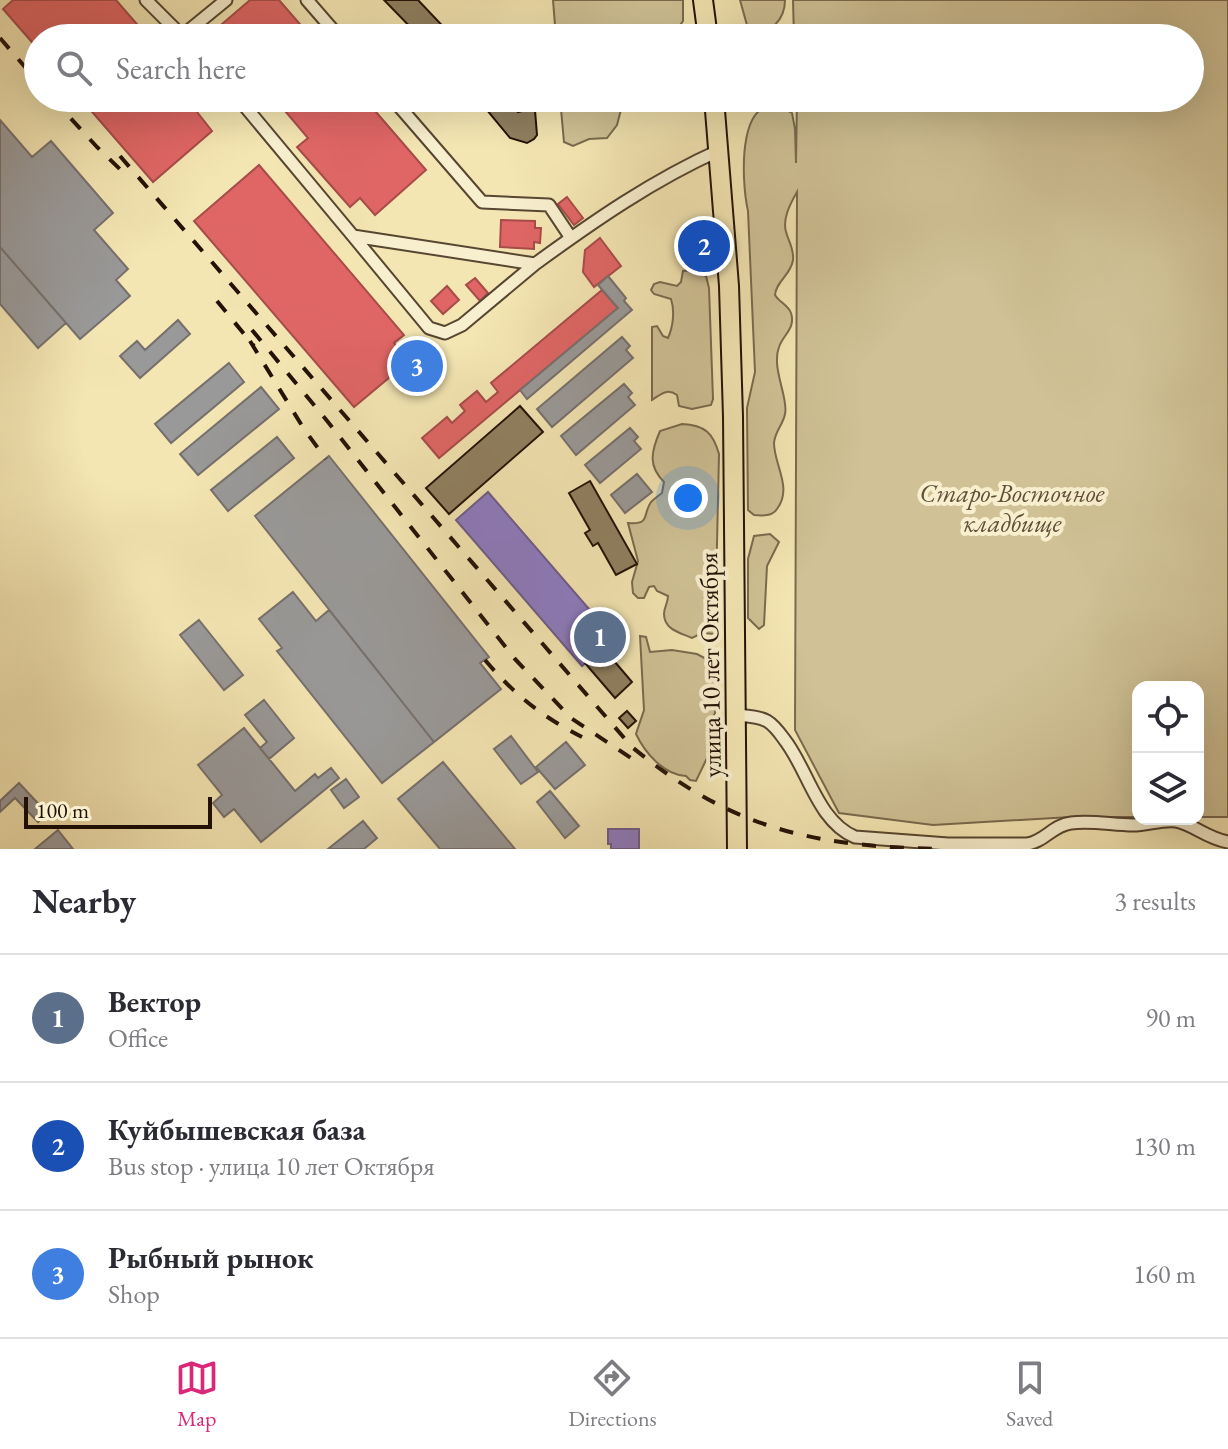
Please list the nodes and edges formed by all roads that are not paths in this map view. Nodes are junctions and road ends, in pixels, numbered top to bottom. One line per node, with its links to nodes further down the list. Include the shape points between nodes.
1 (146, 0): 5 (street)
2 (226, 0): 6 (street)
3 (307, 0): 7 (street)
4 (703, 0): 8 (main road)
5 (170, 24)
6 (198, 24)
7 (328, 24)
8 (706, 24)
9 (250, 112): 13 (street)
10 (404, 112): 14 (street, via 482,202 549,205)
11 (716, 112): 12 (main road, улица 10 лет Октября)
12 (720, 150): 14 (street, via 681,167); 16 (main road, улица 10 лет Октября, via 733,403)
13 (353, 236): 15 (street); 15 (street, via 429,328 445,333)
14 (571, 238): 15 (street)
15 (535, 264)
16 (736, 715): 17 (street, via 770,722 795,754 833,822 855,837 1027,844 1073,822 1179,821); 18 (main road, улица 10 лет Октября)
17 (1228, 842)
18 (737, 849)

